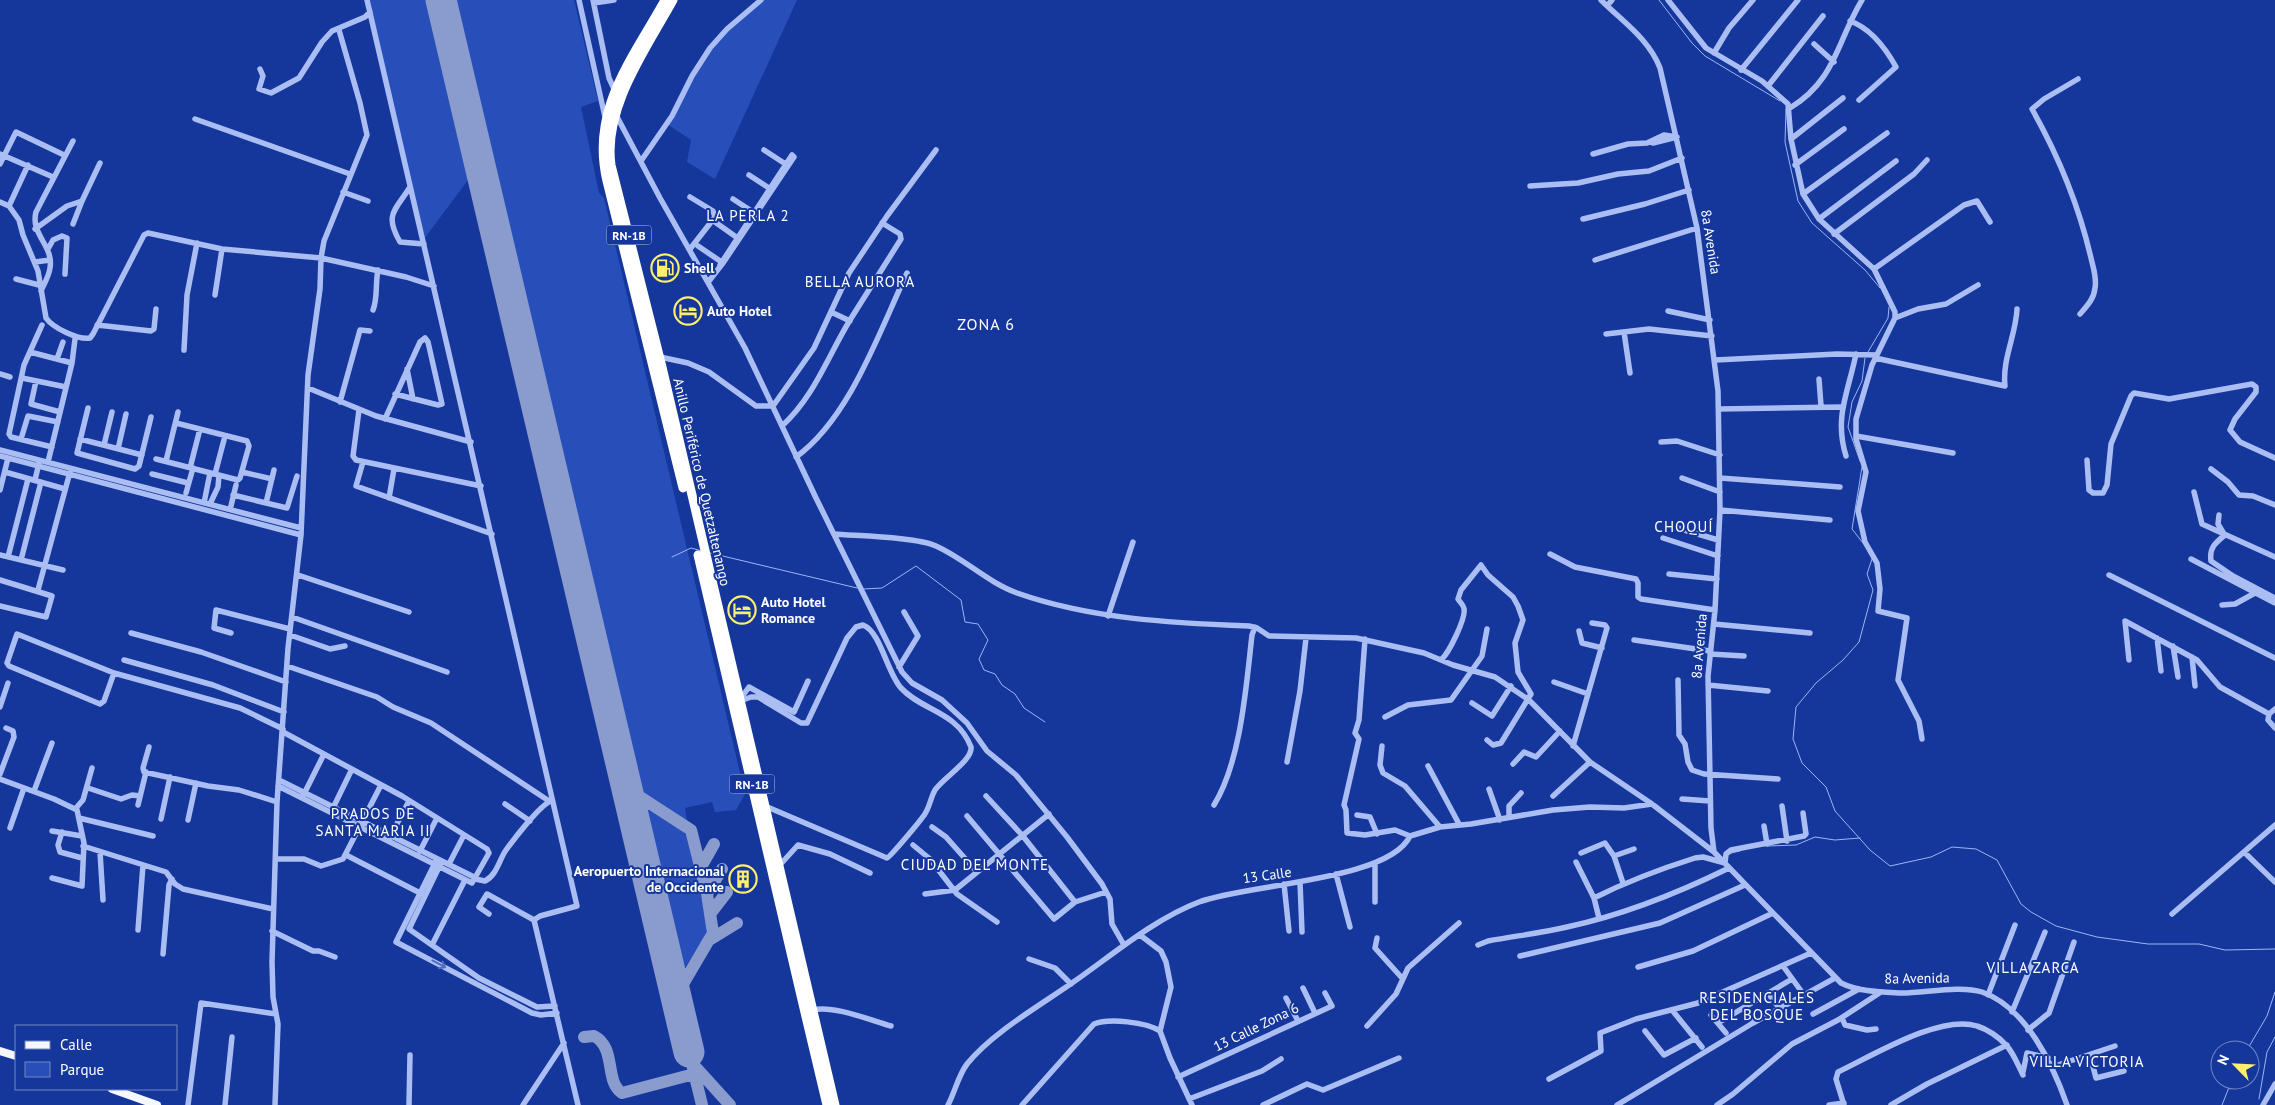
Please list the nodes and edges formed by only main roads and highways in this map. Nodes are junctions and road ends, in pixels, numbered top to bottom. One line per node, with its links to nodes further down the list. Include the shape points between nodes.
1 (670, 2): 2 (highway, Anillo Periférico de Quetzaltenango / RN-1B); 3 (highway, Anillo Periférico de Quetzaltenango / RN-1B)
2 (646, 34): 3 (highway, via 613,104); 4 (highway, Anillo Periférico de Quetzaltenango / RN-1B, via 615,91 605,117 602,138 603,162)
3 (614, 112): 5 (highway, Anillo Periférico de Quetzaltenango / RN-1B, via 610,134 611,165)
4 (640, 309): 5 (highway, via 646,316 655,353); 6 (highway, Anillo Periférico de Quetzaltenango / RN-1B)
5 (660, 357): 6 (highway, Anillo Periférico de Quetzaltenango / RN-1B)
6 (700, 549): 7 (highway, Anillo Periférico de Quetzaltenango / RN-1B); 9 (highway, Anillo Periférico de Quetzaltenango / RN-1B, via 739,698)
7 (794, 961): 8 (highway, Anillo Periférico de Quetzaltenango / RN-1B); 9 (highway)
8 (803, 1004): 9 (highway); 14 (highway, Anillo Periférico de Quetzaltenango / RN-1B)
9 (812, 1010): 15 (highway, Anillo Periférico de Quetzaltenango / RN-1B)
10 (0, 1051): 11 (main road)
11 (15, 1056)
12 (115, 1090): 13 (main road)
13 (157, 1105)
14 (827, 1105)
15 (835, 1105)

